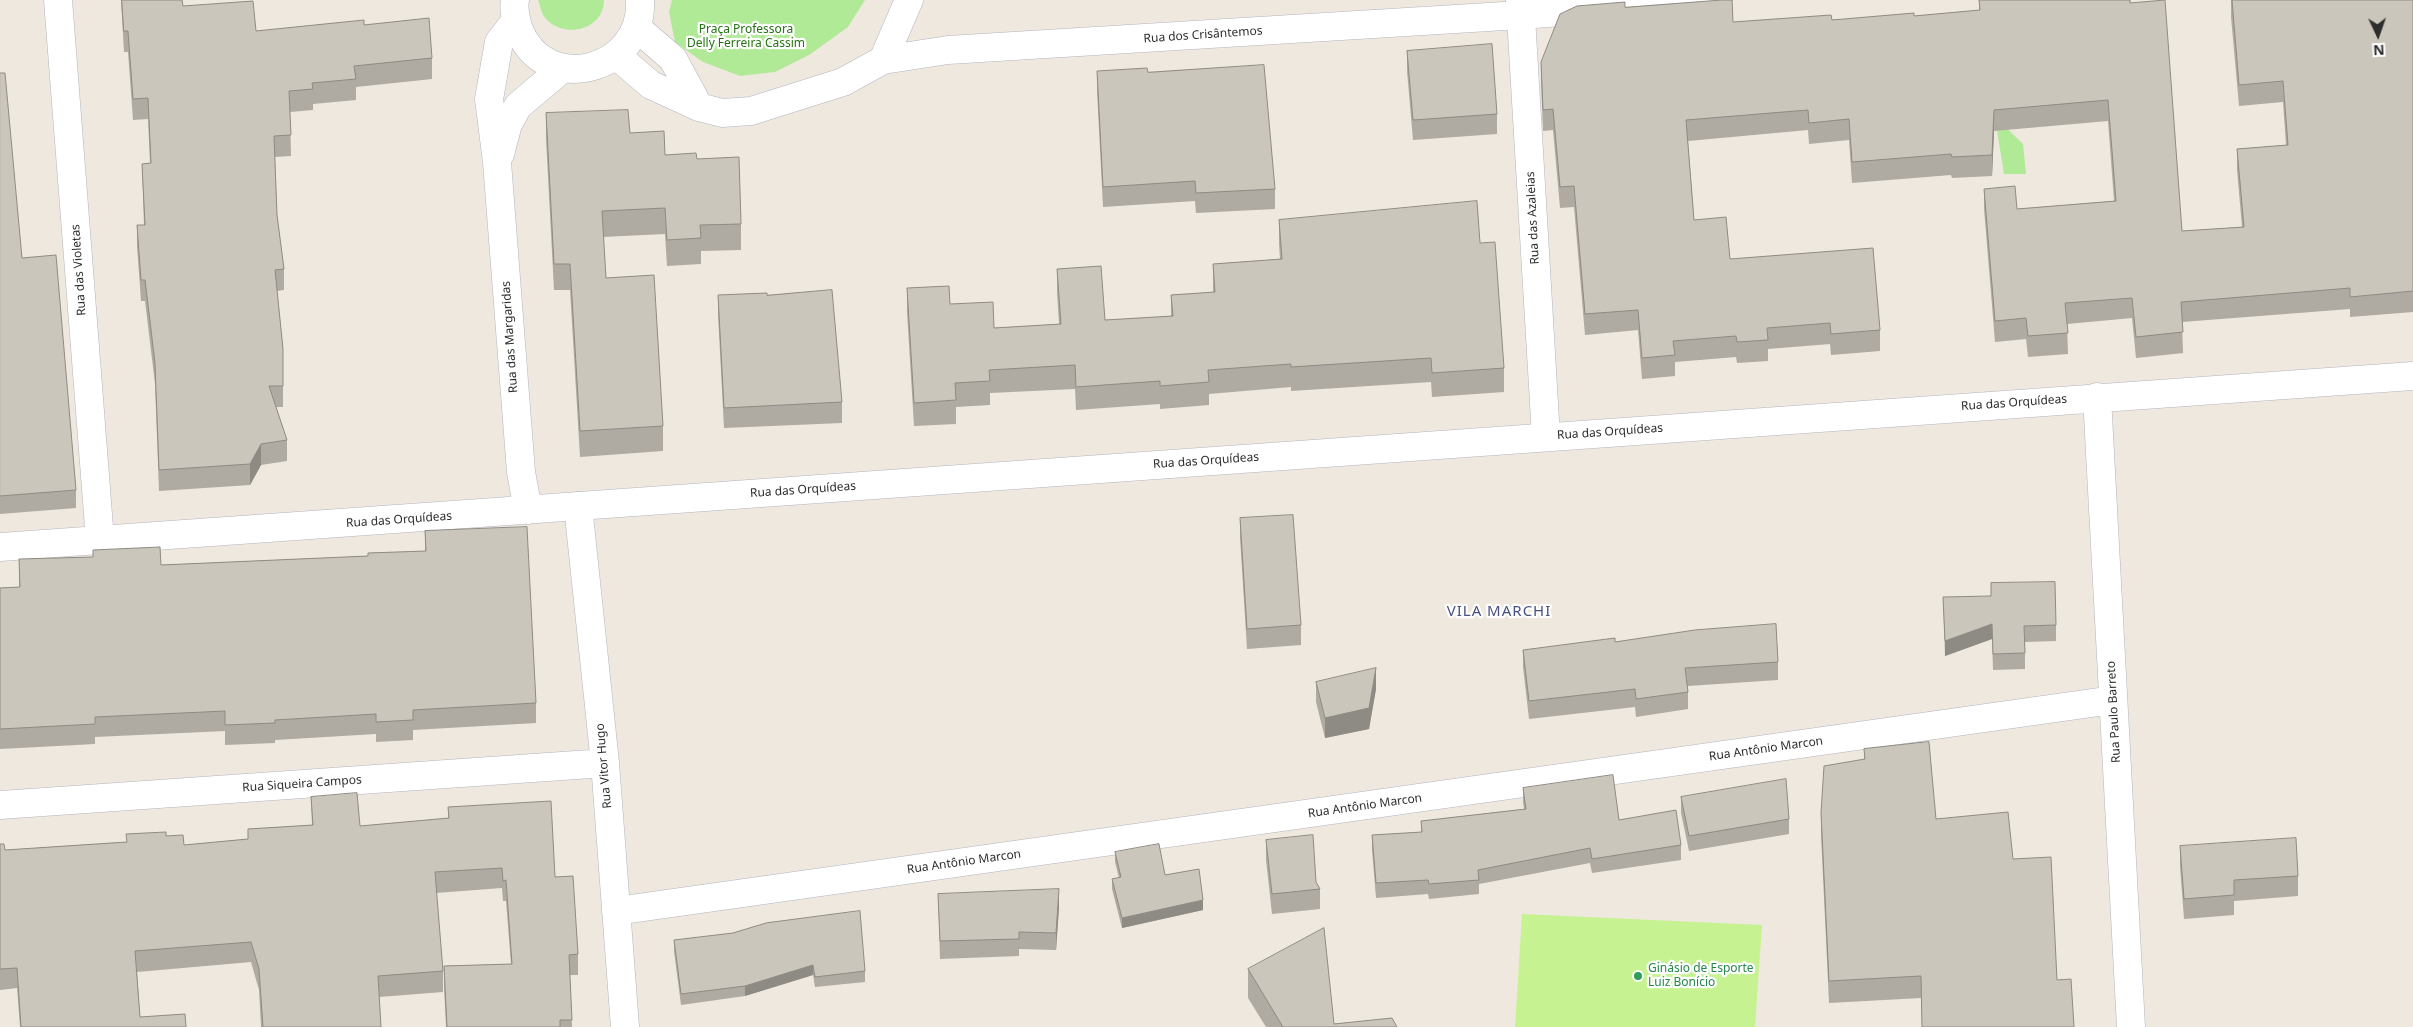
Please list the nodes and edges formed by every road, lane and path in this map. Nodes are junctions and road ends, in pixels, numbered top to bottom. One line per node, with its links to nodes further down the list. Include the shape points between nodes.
1 (58, 0): 18 (street, Rua das Violetas)
2 (640, 0): 7 (street)
3 (909, 0): 9 (street)
4 (1718, 0): 5 (street, Rua dos Crisântemos)
5 (1521, 8): 9 (street, Rua dos Crisântemos, via 948,50); 15 (street, Rua das Azaleias)
6 (515, 10): 10 (street, via 522,36 533,51); 12 (street, Rua das Margaridas, via 499,42 492,72 490,99)
7 (637, 28): 8 (street); 11 (street, via 673,60)
8 (617, 56): 10 (street, via 600,65 582,69); 11 (street, Rua dos Crisântemos, via 651,85)
9 (883, 60): 11 (street, Rua dos Crisântemos, via 844,82 751,110 722,113)
10 (563, 68): 12 (street, Rua das Margaridas, via 518,106 508,124)
11 (699, 106)
12 (497, 162): 17 (street, Rua das Margaridas, via 521,472)
13 (2413, 376): 14 (street, Rua das Orquídeas)
14 (2097, 396): 15 (street, Rua das Orquídeas); 20 (street, Rua Paulo Barreto)
15 (1546, 437): 16 (street, Rua das Orquídeas)
16 (578, 506): 17 (street, Rua das Orquídeas); 21 (street, Rua Vitor Hugo)
17 (528, 510): 18 (street, Rua das Orquídeas)
18 (100, 540): 19 (street, Rua das Orquídeas)
19 (0, 547)
20 (2113, 700): 23 (street, Rua Antônio Marcon); 25 (street, Rua Paulo Barreto)
21 (605, 763): 22 (street, Rua Siqueira Campos); 23 (street, Rua Vitor Hugo)
22 (0, 806)
23 (616, 911): 24 (street, Rua Vitor Hugo)
24 (625, 1027)
25 (2130, 1027)

